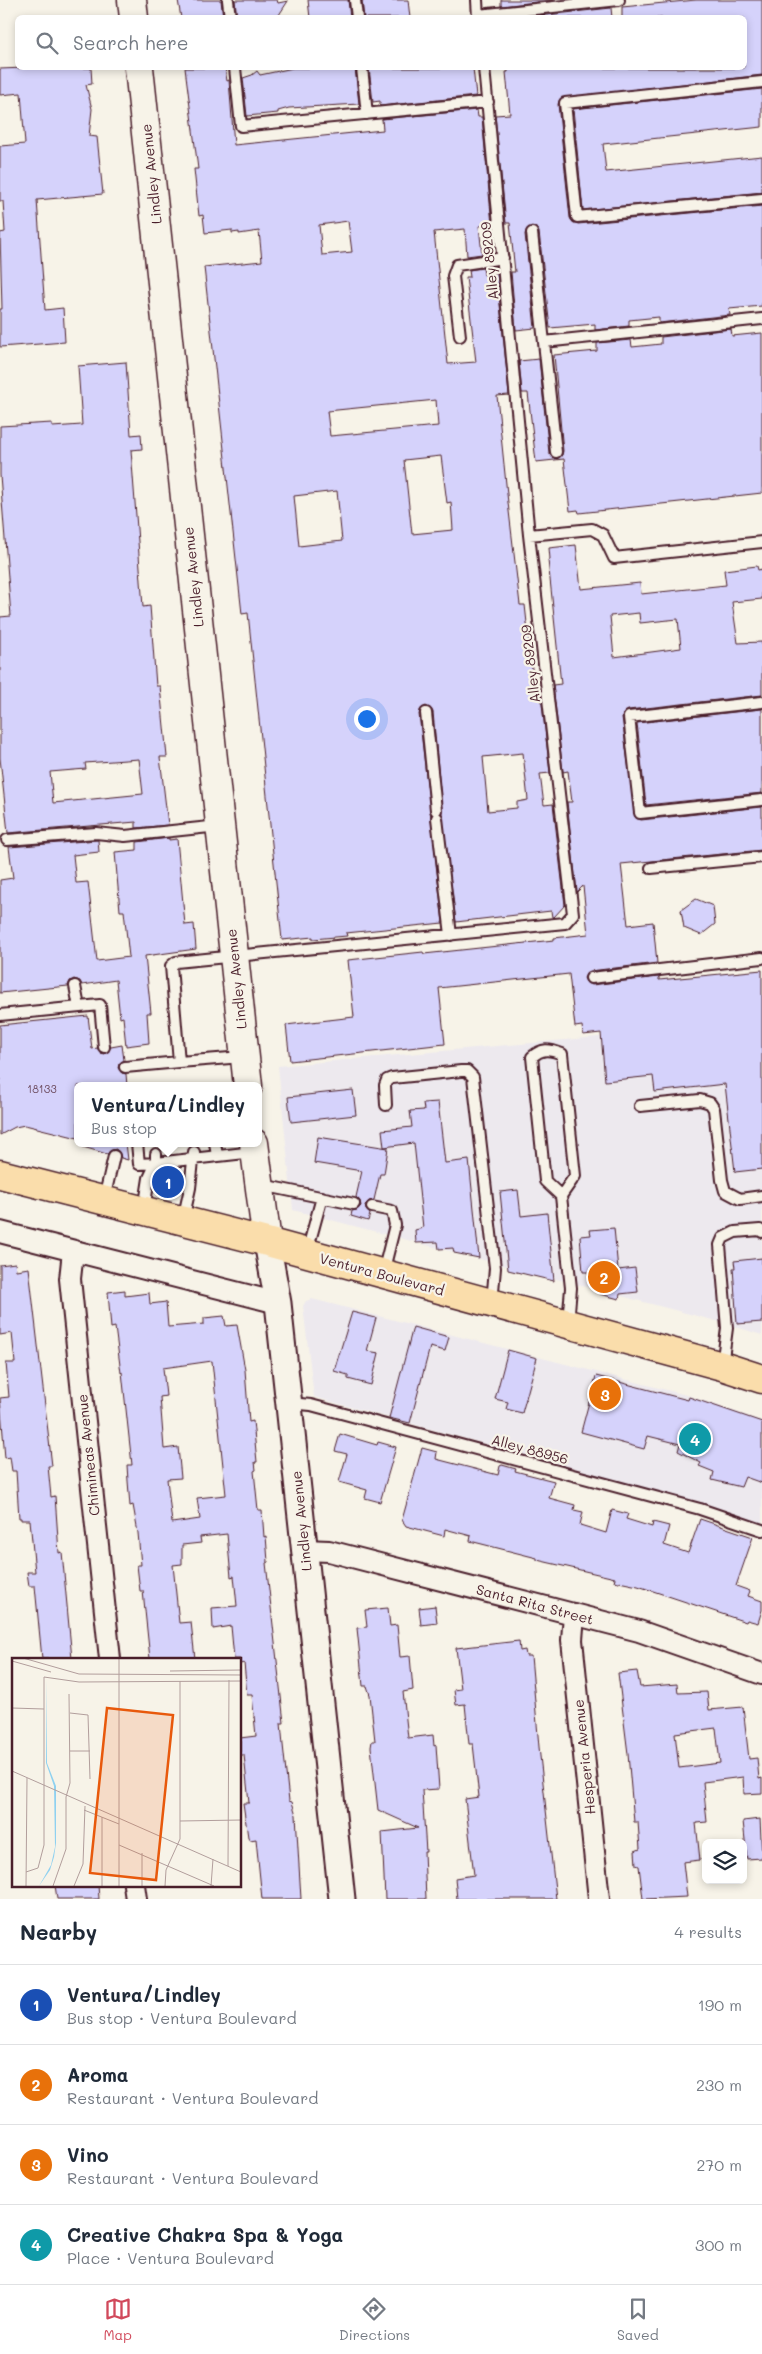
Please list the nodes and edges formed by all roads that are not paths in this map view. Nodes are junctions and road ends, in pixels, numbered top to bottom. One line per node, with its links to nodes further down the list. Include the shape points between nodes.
1 (132, 0): 6 (main road)
2 (228, 0): 7 (lane)
3 (355, 0): 8 (lane)
4 (477, 0): 9 (lane)
5 (619, 0): 10 (lane)
6 (134, 15)
7 (230, 15)
8 (357, 15)
9 (478, 15)
10 (487, 15)
11 (139, 70): 30 (main road, Lindley Avenue)
12 (235, 70): 17 (lane, via 241,126)
13 (362, 70): 17 (lane)
14 (484, 70): 16 (lane, Alley 89209)
15 (762, 82): 18 (lane, via 565,103 576,217)
16 (488, 102): 17 (lane); 20 (lane, Alley 89209)
17 (367, 114)
18 (762, 199)
19 (532, 233): 23 (lane)
20 (503, 258): 22 (lane, via 457,265 454,270); 25 (lane, Alley 89209)
21 (762, 319): 23 (lane)
22 (460, 336)
23 (544, 342): 24 (lane)
24 (556, 452)
25 (530, 535): 26 (lane, via 592,529 603,535 614,558); 34 (lane, Alley 89209, via 573,914 565,923)
26 (762, 542)
27 (762, 702): 29 (lane, via 629,717 640,813)
28 (426, 713): 34 (lane)
29 (762, 800)
30 (220, 826): 31 (lane, via 125,836 96,833); 35 (main road, Lindley Avenue)
31 (7, 840)
32 (762, 857): 33 (lane)
33 (651, 868)
34 (451, 935): 35 (lane, Alley 89209)
35 (233, 956): 42 (main road, Lindley Avenue); 43 (lane, Alley 89209, via 176,962 171,966)
36 (762, 958): 37 (lane)
37 (591, 978)
38 (75, 986): 39 (lane)
39 (79, 1007): 40 (lane); 41 (lane, via 100,1005)
40 (0, 1015)
41 (104, 1047)
42 (245, 1057): 43 (lane); 45 (main road, Lindley Avenue)
43 (179, 1062): 44 (lane)
44 (125, 1067)
45 (248, 1082)
46 (386, 1105): 72 (lane, via 385,1085 392,1078 461,1070 473,1076 495,1268)
47 (640, 1106): 58 (lane, via 700,1100 710,1103 714,1109 726,1191 740,1199)
48 (137, 1147): 54 (lane, via 139,1164)
49 (216, 1147): 53 (lane)
50 (254, 1147): 53 (lane); 56 (main road, Lindley Avenue)
51 (194, 1155): 53 (lane); 54 (lane); 64 (lane)
52 (114, 1156): 60 (lane)
53 (217, 1156)
54 (156, 1159): 63 (lane)
55 (0, 1174): 60 (main road, Ventura Boulevard)
56 (258, 1184): 59 (lane); 67 (main road, Lindley Avenue)
57 (561, 1196): 57 (lane, via 575,1176 562,1054 550,1049 540,1050 532,1057 545,1181); 73 (lane, via 571,1288)
58 (762, 1196)
59 (322, 1197): 61 (lane); 69 (lane)
60 (103, 1201): 63 (main road, Ventura Boulevard)
61 (354, 1204)
62 (372, 1207): 70 (lane, via 392,1211 395,1225)
63 (143, 1211): 64 (main road, Ventura Boulevard)
64 (183, 1221): 67 (main road, Ventura Boulevard)
65 (0, 1232): 68 (street)
66 (762, 1232): 74 (lane, via 735,1232 723,1238 720,1245 727,1328)
67 (267, 1242): 69 (main road, Ventura Boulevard); 71 (street, Lindley Avenue)
68 (74, 1251): 71 (street); 80 (street, Chimineas Avenue, via 70,1279)
69 (306, 1254): 70 (main road, Ventura Boulevard)
70 (383, 1275): 72 (main road, Ventura Boulevard)
71 (278, 1303): 76 (street, Lindley Avenue)
72 (491, 1304): 73 (main road, Ventura Boulevard)
73 (568, 1324): 74 (main road, Ventura Boulevard)
74 (722, 1366): 75 (main road, Ventura Boulevard)
75 (762, 1379)
76 (288, 1403): 77 (lane, Alley 88956, via 312,1404 700,1509); 78 (street, Lindley Avenue)
77 (762, 1530)
78 (304, 1550): 79 (street, Santa Rita Street, via 329,1551); 84 (street, Lindley Avenue)
79 (574, 1614): 81 (street, Santa Rita Street, via 639,1632); 85 (street, Hesperia Avenue, via 572,1640)
80 (110, 1658)
81 (762, 1674)
82 (134, 1886): 83 (street)
83 (136, 1899)
84 (342, 1899)
85 (599, 1899)

